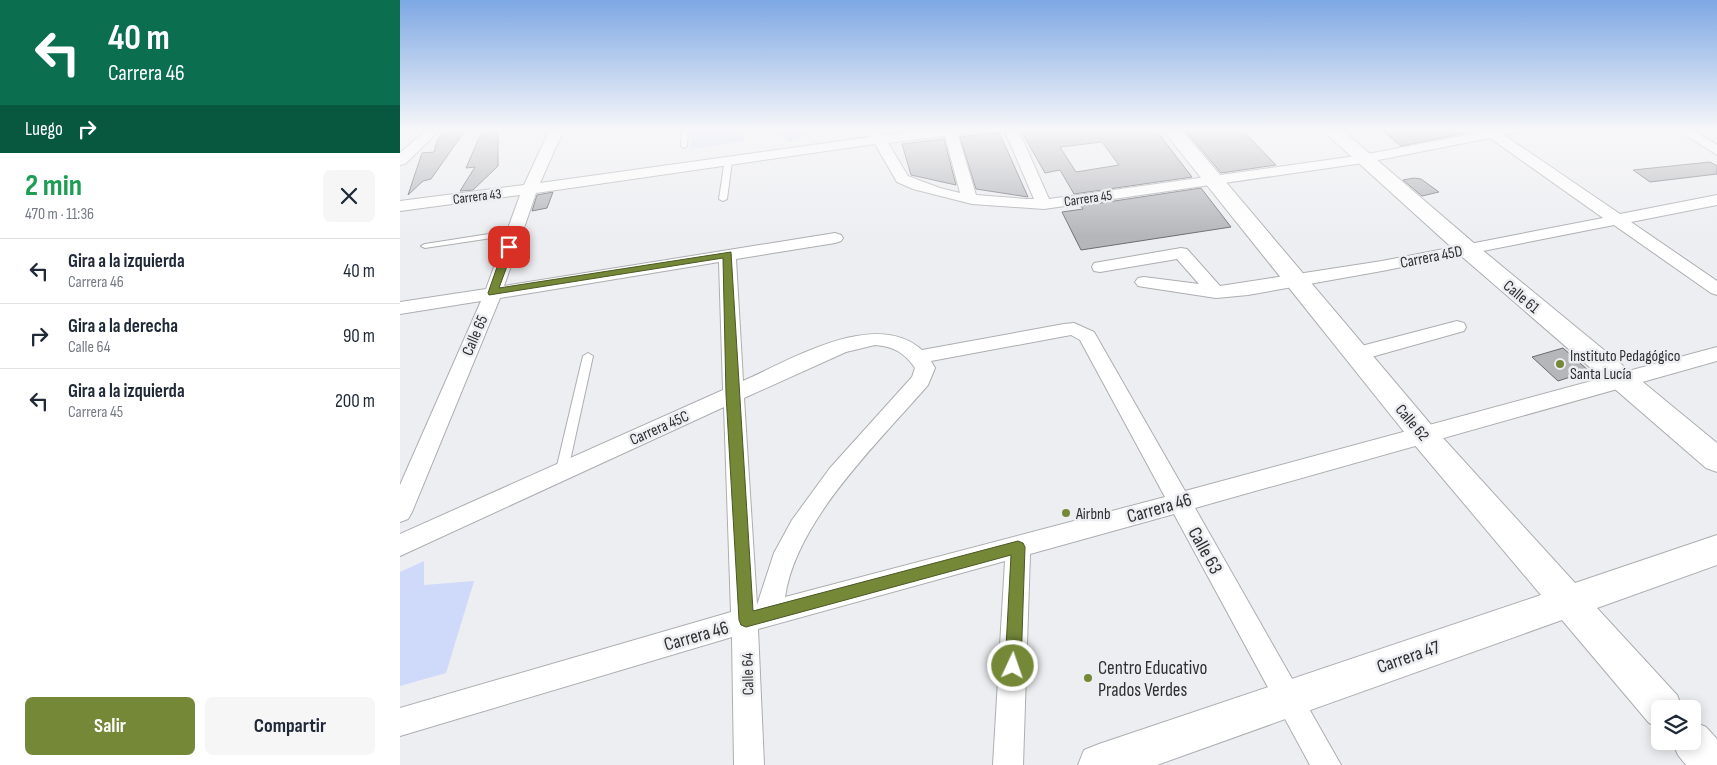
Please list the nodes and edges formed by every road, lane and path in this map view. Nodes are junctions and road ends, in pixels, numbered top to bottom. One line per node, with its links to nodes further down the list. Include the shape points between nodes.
1 (541, 165): 12 (street, Calle 65)
2 (703, 165): 12 (street, Carrera 43)
3 (728, 165): 14 (lane)
4 (893, 165): 13 (street, via 902,179 922,187)
5 (960, 165): 13 (street)
6 (1027, 165): 16 (street)
7 (1200, 165): 11 (main road, Calle 62)
8 (1322, 165): 11 (street, Carrera 45)
9 (1370, 165): 22 (main road, Calle 61)
10 (1537, 165): 18 (street)
11 (1212, 180): 16 (street, Carrera 45); 25 (main road, Calle 62)
12 (529, 190): 17 (street, Carrera 43); 19 (street, Calle 65)
13 (969, 197): 16 (street)
14 (723, 199)
15 (1717, 200): 18 (street, Carrera 45D)
16 (1044, 204)
17 (400, 206)
18 (1616, 220): 22 (street, Carrera 45D); 27 (street)
19 (515, 232): 21 (lane); 29 (street, Calle 65)
20 (835, 238): 23 (street)
21 (425, 246)
22 (1467, 249): 25 (street, Carrera 45D); 36 (main road, Calle 61)
23 (727, 254): 29 (street); 37 (street, Calle 64)
24 (1100, 267): 28 (street, via 1181,253)
25 (1298, 280): 28 (street, Carrera 45D); 32 (main road, Calle 62)
26 (1144, 282): 28 (street, Carrera 45D)
27 (1717, 290)
28 (1216, 292)
29 (493, 293): 30 (street); 42 (street, Calle 65)
30 (400, 308)
31 (1457, 328): 32 (street)
32 (1357, 354): 38 (main road, Calle 62)
33 (1717, 354): 36 (street, Carrera 46)
34 (588, 356): 40 (lane)
35 (919, 357): 37 (street, Carrera 45C, via 891,340 876,337 859,340); 41 (street, Calle 63, via 1064,330 1074,329 1087,336); 47 (street, via 925,368 921,380 813,507 794,538)
36 (1622, 380): 38 (street, Carrera 46); 39 (main road, Calle 61)
37 (732, 394): 40 (street, Carrera 45C); 47 (street, Calle 64)
38 (1423, 435): 41 (street, Carrera 46); 46 (main road, Calle 62)
39 (1717, 460)
40 (562, 470): 43 (street, Carrera 45C)
41 (1179, 502): 44 (street, Carrera 46); 48 (street, Calle 63)
42 (400, 512)
43 (400, 545)
44 (1018, 547): 47 (street, Carrera 46); 53 (street)
45 (1717, 550): 46 (main road, Carrera 47)
46 (1569, 601): 48 (main road, Carrera 47); 49 (main road, Calle 62)
47 (758, 617): 50 (street, Carrera 46); 52 (street, Calle 64)
48 (1288, 698): 54 (main road, Carrera 47); 55 (street, Calle 63)
49 (1655, 700)
50 (400, 722)
51 (1700, 750): 56 (main road)
52 (749, 765)
53 (1008, 765)
54 (1099, 765)
55 (1326, 765)
56 (1712, 765)

